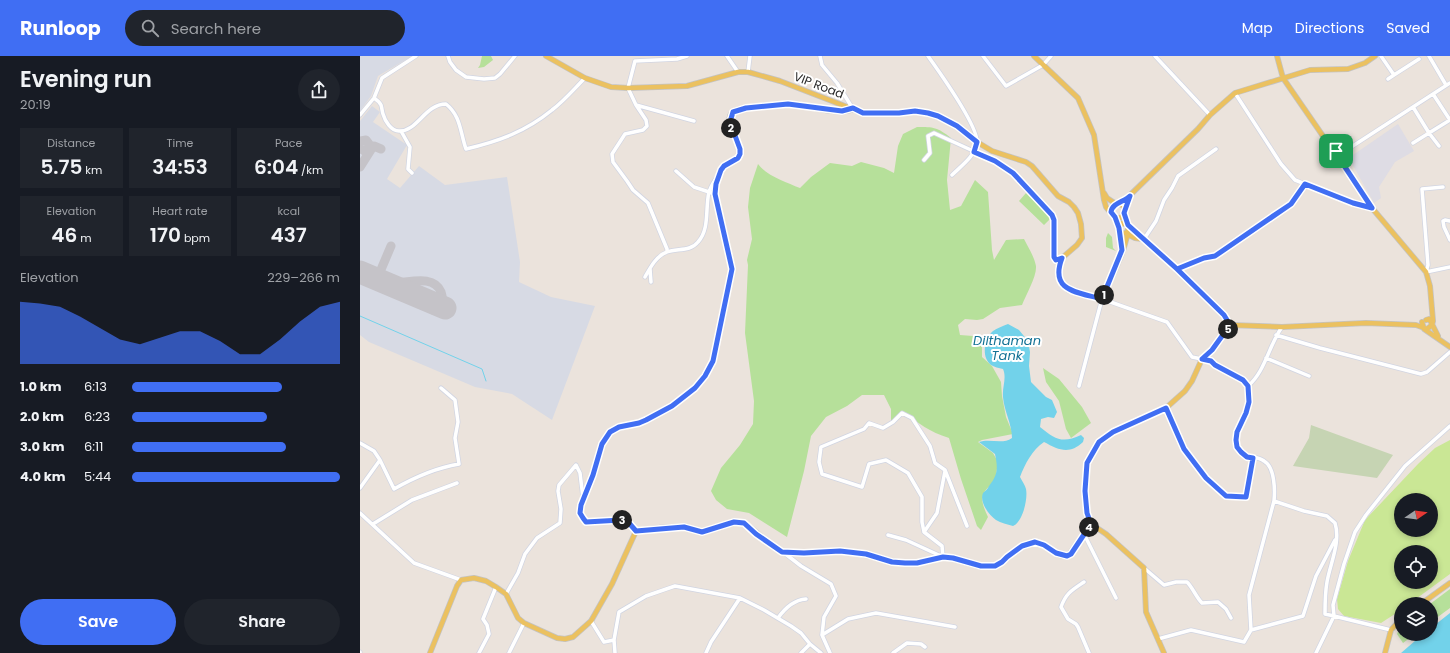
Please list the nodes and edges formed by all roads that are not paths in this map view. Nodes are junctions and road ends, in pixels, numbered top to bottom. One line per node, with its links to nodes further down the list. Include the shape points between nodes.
1 (416, 56): 34 (street, via 382,78)
2 (448, 56): 3 (street, via 456,70 466,77 484,79 495,78)
3 (515, 56)
4 (546, 56): 27 (main road, VIP Road)
5 (633, 56): 22 (street)
6 (687, 56): 20 (street)
7 (727, 56): 24 (street)
8 (750, 56): 25 (street)
9 (820, 56): 37 (street, via 822,65 838,83)
10 (928, 56): 44 (street, via 964,112)
11 (984, 56): 23 (street, via 1006,86)
12 (1034, 56): 23 (main road)
13 (1052, 56): 23 (street)
14 (1155, 56): 39 (street)
15 (1277, 56): 28 (main road)
16 (1375, 56): 28 (main road, via 1348,69 1310,70)
17 (1381, 56): 26 (street)
18 (1429, 56): 30 (street)
19 (642, 58): 20 (street); 22 (street)
20 (677, 58)
21 (1419, 59): 26 (street)
22 (636, 61): 31 (street)
23 (1043, 65): 60 (main road, via 1078,98 1094,135)
24 (738, 72): 25 (main road, VIP Road); 31 (main road, VIP Road, via 687,86)
25 (748, 72): 37 (main road, VIP Road)
26 (1394, 75): 29 (street)
27 (585, 78): 31 (main road, VIP Road, via 611,87); 42 (street, via 538,120 514,134 493,142 466,149 453,110 446,104 432,108 409,128)
28 (1283, 78): 32 (main road); 49 (main road)
29 (1388, 79)
30 (1448, 84): 33 (street)
31 (628, 88): 35 (street)
32 (1235, 93): 39 (main road); 57 (street, via 1281,164 1295,180)
33 (1433, 94): 36 (street); 41 (street)
34 (374, 98): 38 (street); 42 (street, via 381,104 387,124 394,130)
35 (636, 105): 40 (street); 74 (street, via 647,126 643,130 625,134 612,154 613,162 633,190 648,203)
36 (1413, 107): 43 (street); 50 (street)
37 (853, 108): 44 (main road, VIP Road, via 863,113 928,113 957,126); 55 (main road, via 842,111 788,104 735,110 730,122 740,154 724,166)
38 (360, 115)
39 (1210, 115): 62 (main road)
40 (694, 120)
41 (1450, 120): 43 (street)
42 (401, 131): 54 (street, via 410,147 408,169)
43 (1429, 133): 45 (street); 46 (street)
44 (977, 142): 48 (street); 75 (main road, VIP Road, via 992,151 1032,166 1058,196 1074,207 1081,224 1082,238)
45 (1413, 143)
46 (1439, 146)
47 (1216, 149): 71 (street, via 1178,176 1164,200 1156,222)
48 (974, 152): 51 (street, via 934,133 928,136 930,152); 56 (street); 75 (street, via 995,161 1013,173 1052,215 1054,257 1056,260)
49 (1334, 152): 50 (main road, via 1338,150); 52 (main road, via 1333,160)
50 (1342, 153): 52 (main road)
51 (924, 160)
52 (1341, 161): 64 (main road)
53 (676, 171): 59 (street, via 694,187)
54 (412, 173)
55 (719, 174): 59 (street); 61 (main road)
56 (952, 176)
57 (1305, 184): 64 (street); 78 (street, via 1291,204 1215,256)
58 (1443, 187): 79 (street, via 1422,189 1428,265)
59 (709, 192): 61 (street); 74 (street, via 707,219 698,243 690,249)
60 (1103, 192): 63 (main road); 66 (main road, via 1106,207)
61 (715, 194): 108 (main road, via 732,269 710,368 695,388 672,406 639,423 619,427 610,432 602,444)
62 (1130, 196): 63 (main road); 65 (main road)
63 (1117, 204): 65 (main road, via 1124,207); 66 (main road, via 1112,208)
64 (1372, 208): 79 (main road)
65 (1125, 212): 66 (main road, via 1119,217); 68 (main road)
66 (1113, 215): 69 (main road)
67 (1450, 221): 72 (street, via 1444,221 1444,227)
68 (1128, 225): 69 (main road, via 1122,223); 70 (main road); 71 (main road)
69 (1119, 228): 70 (main road); 73 (main road)
70 (1127, 235): 71 (main road); 73 (main road)
71 (1144, 239): 78 (main road)
72 (1450, 240)
73 (1122, 250): 82 (main road)
74 (667, 252): 77 (street, via 658,257)
75 (1062, 258): 82 (main road, via 1058,276 1062,285 1068,290)
76 (1450, 267): 79 (street)
77 (650, 269): 80 (street); 81 (street)
78 (1177, 269): 85 (main road, via 1224,315)
79 (1426, 272): 83 (main road)
80 (644, 277)
81 (651, 282)
82 (1102, 299): 95 (street, via 1167,322 1192,357); 97 (street)
83 (1432, 312): 84 (main road); 87 (main road)
84 (1424, 321): 86 (main road); 87 (main road, via 1429,319); 89 (main road)
85 (1230, 325): 88 (main road); 95 (main road)
86 (1416, 325): 88 (main road, via 1366,323); 89 (main road)
87 (1432, 325): 89 (main road); 91 (main road)
88 (1282, 327): 90 (street)
89 (1424, 329): 91 (main road)
90 (1276, 335): 93 (street, via 1421,374 1427,372); 94 (street)
91 (1439, 338): 92 (main road)
92 (1450, 347)
93 (1450, 352)
94 (1266, 358): 96 (street); 98 (street, via 1255,380)
95 (1202, 359): 98 (street, via 1211,361 1243,380); 100 (main road, via 1185,391)
96 (1308, 376)
97 (1079, 386)
98 (1248, 386): 103 (street, via 1248,408 1236,440 1241,452)
99 (441, 388): 104 (street, via 455,400 458,422 455,438 459,464 430,471 394,489)
100 (1166, 408): 103 (street, via 1184,449 1206,478 1226,496 1246,497); 112 (main road, via 1113,432 1099,442 1087,463 1085,491)
101 (1450, 426): 131 (street, via 1405,466 1355,532 1333,605)
102 (360, 443): 104 (street, via 374,451)
103 (1253, 458): 109 (street, via 1264,460 1269,465 1276,489)
104 (380, 460): 107 (street)
105 (945, 470): 113 (street); 115 (street, via 937,513); 115 (street, via 935,463 930,446 912,418 902,413 883,428 869,423 864,429 821,447 819,462 822,474 862,487 869,464 886,460 908,473 922,497)
106 (457, 483): 111 (street, via 412,500)
107 (360, 488)
108 (583, 499): 114 (main road, via 580,513 584,520 621,520 629,523); 126 (street, via 580,473 576,465 559,485 562,509 560,524 537,538 525,554)
109 (1274, 501): 118 (street, via 1327,516 1335,523); 138 (street, via 1249,595)
110 (360, 513): 111 (street)
111 (373, 524): 122 (street, via 414,563)
112 (1091, 524): 117 (main road); 121 (main road)
113 (967, 526)
114 (636, 531): 119 (main road, via 684,527 702,532 734,522 744,523); 134 (main road, via 612,584)
115 (924, 532): 120 (street, via 942,546)
116 (888, 534): 120 (street)
117 (1084, 534): 120 (main road, via 1067,556 1035,542 1022,546 995,566 981,566); 129 (street)
118 (1337, 535): 131 (street, via 1327,582 1325,606 1325,614); 138 (street, via 1316,576 1303,616)
119 (782, 552): 120 (main road, via 840,551 905,563); 140 (street, via 831,584 836,596 824,617)
120 (943, 557)
121 (1144, 568): 133 (street, via 1164,585 1187,582 1202,603 1218,602); 141 (main road, via 1146,612)
122 (461, 580): 125 (main road, via 474,578); 145 (main road)
123 (1084, 582): 154 (street, via 1069,593 1061,608 1068,619 1078,627)
124 (1450, 583): 127 (main road)
125 (496, 587): 126 (main road); 146 (street, via 483,619 489,634)
126 (506, 594): 135 (main road, via 518,618)
127 (1431, 597)
128 (740, 598): 132 (street); 142 (street, via 675,586 646,596 619,612); 149 (street)
129 (1116, 598)
130 (806, 599): 132 (street, via 785,608)
131 (1334, 616): 139 (street); 156 (street)
132 (778, 618): 143 (street, via 801,633)
133 (1231, 618)
134 (591, 621): 135 (main road, via 573,637 565,639); 142 (street, via 604,642)
135 (524, 623): 147 (street)
136 (955, 627): 140 (street, via 876,613 848,619)
137 (1394, 627): 139 (main road)
138 (1251, 630): 141 (street, via 1244,642 1191,630)
139 (1391, 630): 157 (main road)
140 (822, 635): 152 (street)
141 (1158, 639): 155 (main road)
142 (614, 640): 148 (street)
143 (810, 644): 150 (street); 151 (street)
144 (925, 647): 153 (street, via 907,642)
145 (430, 653)
146 (479, 653)
147 (509, 653)
148 (615, 653)
149 (706, 653)
150 (801, 653)
151 (820, 653)
152 (830, 653)
153 (893, 653)
154 (1089, 653)
155 (1164, 653)
156 (1316, 653)
157 (1385, 653)

